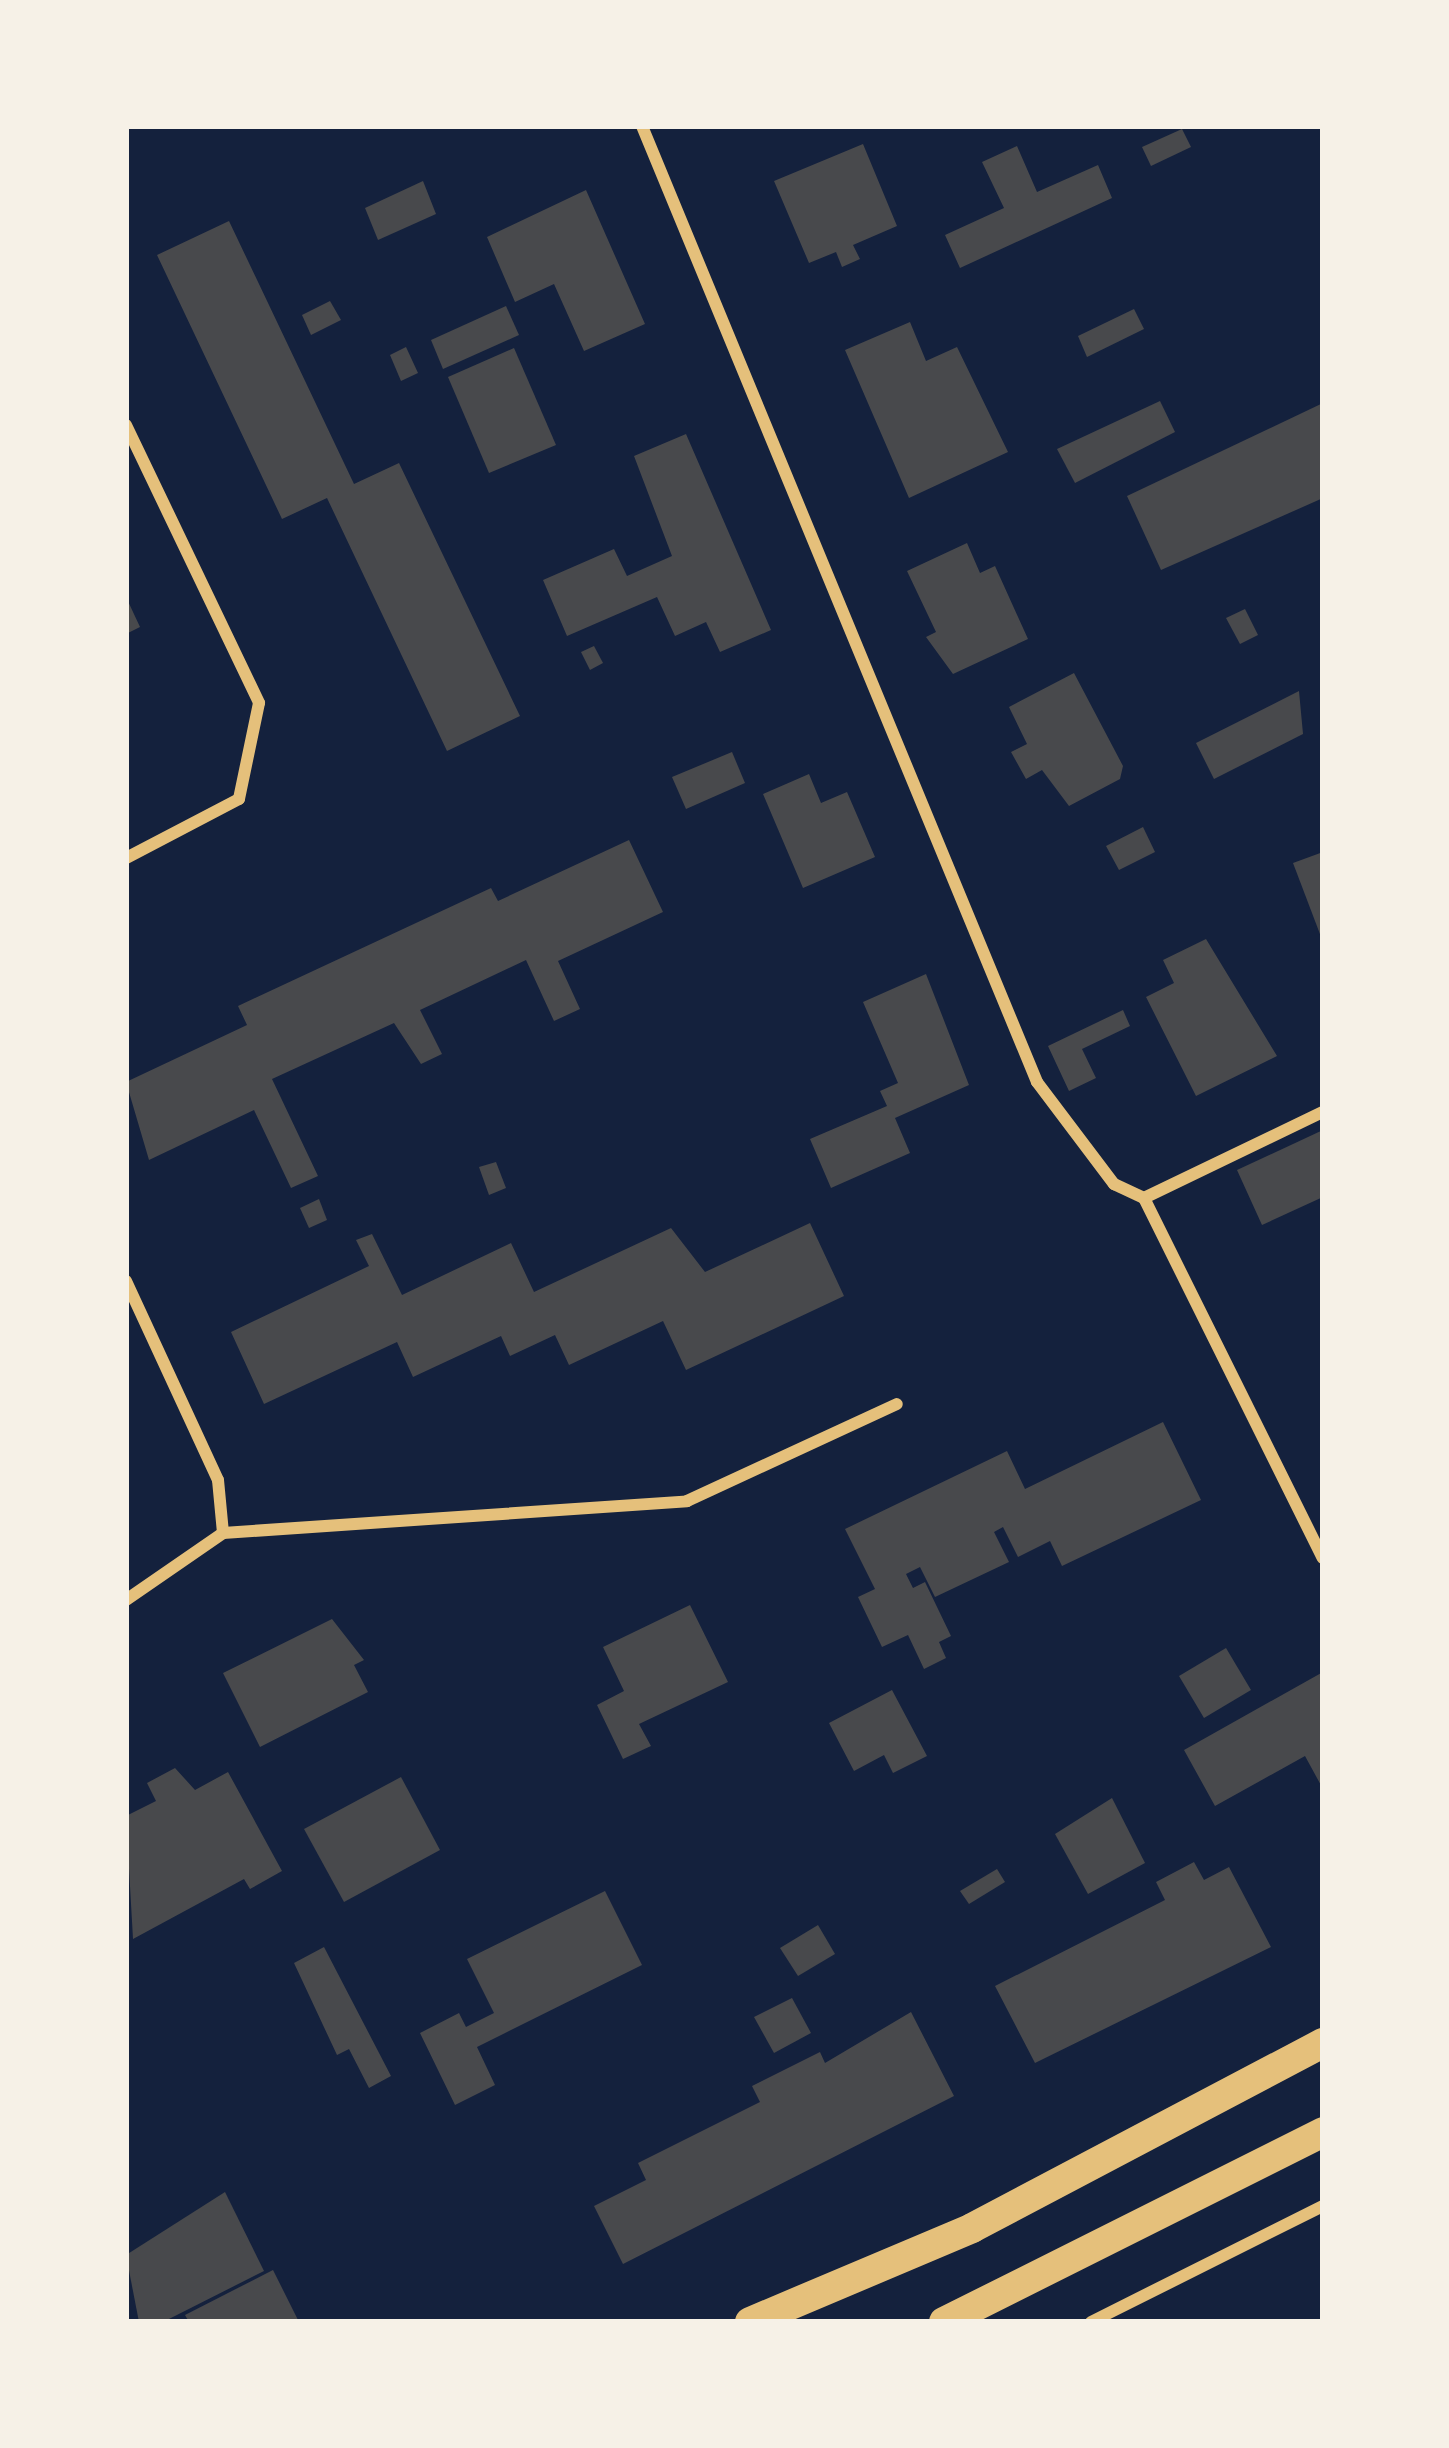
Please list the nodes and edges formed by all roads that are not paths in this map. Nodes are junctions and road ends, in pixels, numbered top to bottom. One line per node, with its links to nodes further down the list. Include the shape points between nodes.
1 (642, 126): 5 (street, via 1036,1082 1114,1184)
2 (126, 425): 3 (street, via 259,703 238,799)
3 (126, 858)
4 (1323, 1112): 5 (street)
5 (1144, 1198): 9 (street)
6 (126, 1281): 8 (street, via 218,1480)
7 (897, 1404): 8 (street, via 687,1501)
8 (223, 1533): 10 (street)
9 (1323, 1558)
10 (126, 1600)
11 (1323, 2043): 14 (main road, via 972,2228)
12 (1323, 2132): 15 (main road)
13 (1323, 2206): 16 (street)
14 (750, 2322)
15 (944, 2322)
16 (1091, 2322)

